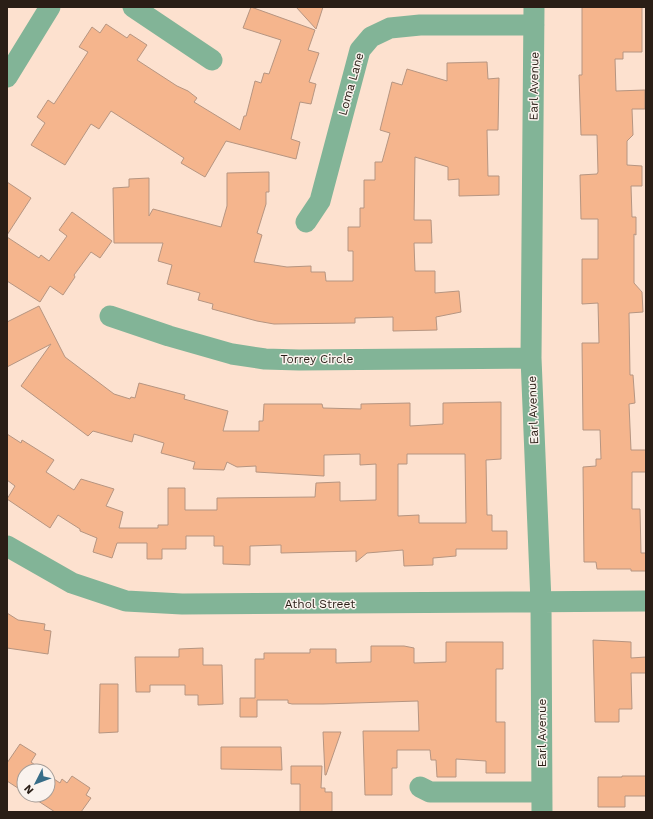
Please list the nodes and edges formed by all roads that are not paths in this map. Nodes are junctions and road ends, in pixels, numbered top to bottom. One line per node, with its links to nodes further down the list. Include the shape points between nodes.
1 (50, 7): 5 (street)
2 (133, 7): 4 (street)
3 (534, 16): 6 (street, Loma Lane, via 390,28 371,37 360,50 320,201); 8 (street, Earl Avenue)
4 (212, 60)
5 (7, 77)
6 (306, 222)
7 (110, 316): 8 (street, Torrey Circle, via 232,354 265,359)
8 (531, 358): 11 (street, Earl Avenue)
9 (7, 546): 11 (street, Athol Street, via 72,583 126,601 182,604)
10 (646, 601): 11 (street, Athol Street)
11 (541, 602): 13 (street, Earl Avenue)
12 (420, 787): 13 (street, via 430,792)
13 (542, 802)

